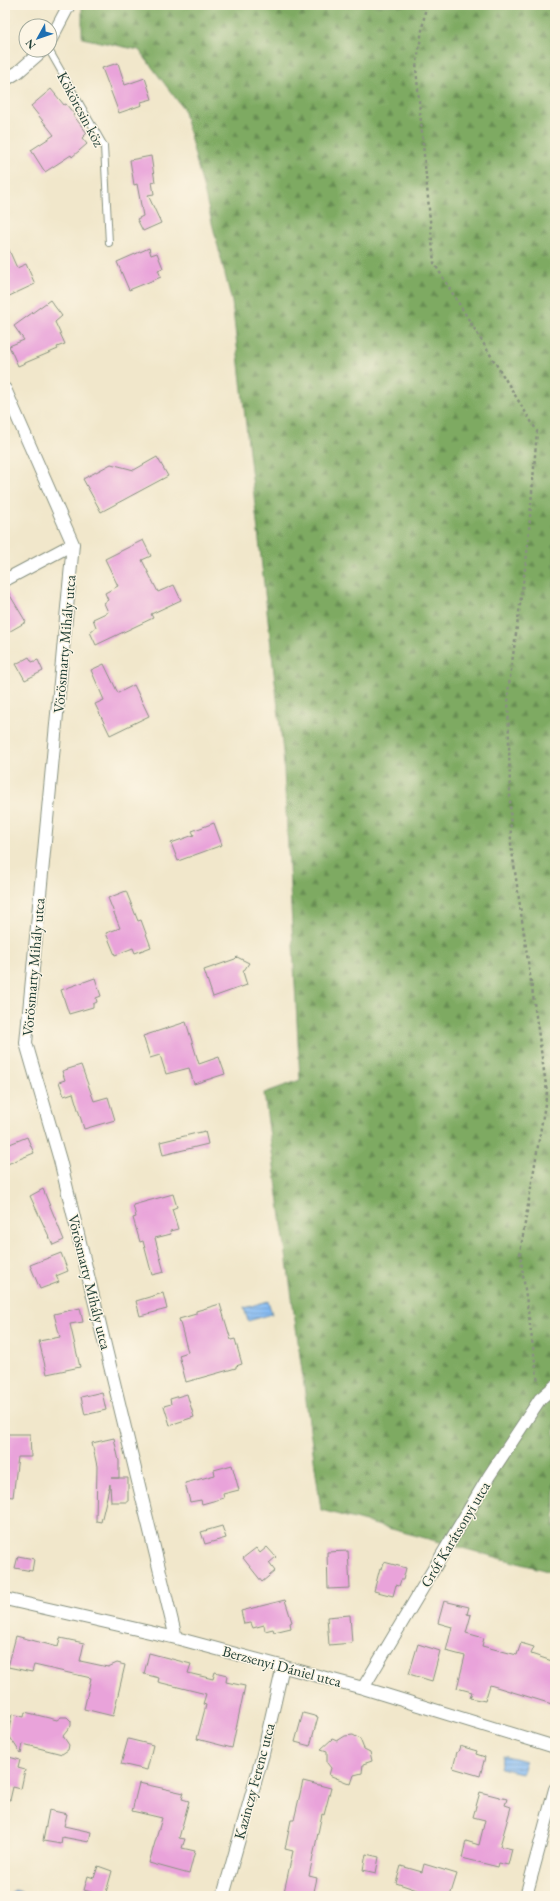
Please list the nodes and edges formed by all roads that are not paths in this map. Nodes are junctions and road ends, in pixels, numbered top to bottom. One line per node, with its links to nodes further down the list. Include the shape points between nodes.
1 (69, 5): 2 (street)
2 (58, 26)
3 (34, 58): 5 (street)
4 (54, 58): 6 (lane, Kökörcsin köz, via 104,146)
5 (5, 80)
6 (109, 243)
7 (5, 389): 8 (street, Vörösmarty Mihály utca)
8 (73, 544): 9 (street); 12 (street, Vörösmarty Mihály utca, via 26,1043 60,1160)
9 (5, 580)
10 (555, 1386): 14 (street, Gróf Karátsonyi utca, via 540,1399 489,1476)
11 (5, 1599): 12 (street, Berzsenyi Dániel utca)
12 (176, 1638): 13 (street, Berzsenyi Dániel utca)
13 (283, 1666): 14 (street, Berzsenyi Dániel utca); 17 (street, Kazinczy Ferenc utca, via 264,1754)
14 (363, 1688): 15 (street, Berzsenyi Dániel utca)
15 (555, 1748)
16 (555, 1788): 18 (street)
17 (223, 1896)
18 (526, 1896)

